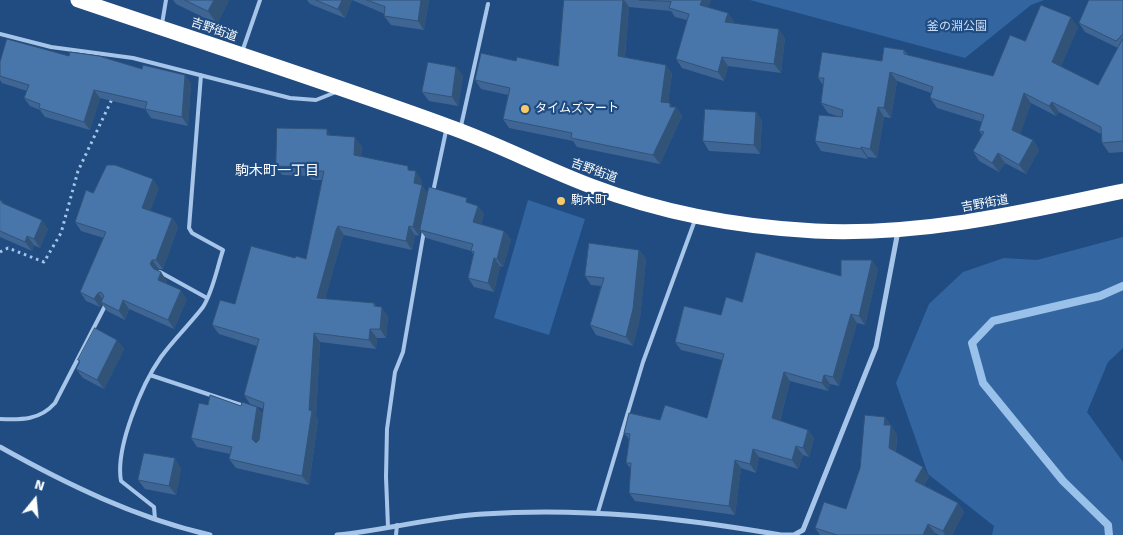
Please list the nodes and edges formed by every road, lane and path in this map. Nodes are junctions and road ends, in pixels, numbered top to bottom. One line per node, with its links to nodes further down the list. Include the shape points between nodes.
1 (78, 0): 5 (highway, 吉野街道)
2 (166, 0): 5 (lane)
3 (260, 0): 7 (lane)
4 (488, 4): 11 (lane)
5 (161, 28): 7 (highway, 吉野街道)
6 (0, 34): 8 (lane, via 51,47 133,58)
7 (241, 55): 10 (highway, 吉野街道)
8 (200, 75): 10 (lane, via 290,98 316,100); 19 (lane, via 189,228 192,233 223,250)
9 (117, 90): 17 (path, via 78,171 61,233 44,262 8,248)
10 (342, 90): 11 (highway, 吉野街道)
11 (454, 128): 13 (lane); 14 (highway, 吉野街道, via 593,187)
12 (1123, 191): 16 (highway, 吉野街道, via 979,221)
13 (431, 199)
14 (696, 217): 16 (highway, 吉野街道, via 814,231); 25 (lane, via 643,362)
15 (425, 227): 28 (lane, via 403,352 395,372 387,429)
16 (898, 230): 25 (street, via 876,346 803,530 794,535 781,535 677,519)
17 (0, 252)
18 (160, 272): 19 (lane)
19 (207, 298): 21 (lane)
20 (106, 304): 23 (lane, via 49,410 31,419)
21 (150, 375): 22 (lane); 26 (lane, via 132,414 118,468 120,481 154,508)
22 (249, 407)
23 (0, 419)
24 (0, 447): 26 (street, via 69,483)
25 (598, 512): 27 (street, via 482,514)
26 (155, 519): 29 (street)
27 (398, 525): 28 (street); 31 (lane)
28 (388, 527): 30 (street)
29 (210, 535)
30 (337, 535)
31 (396, 535)

